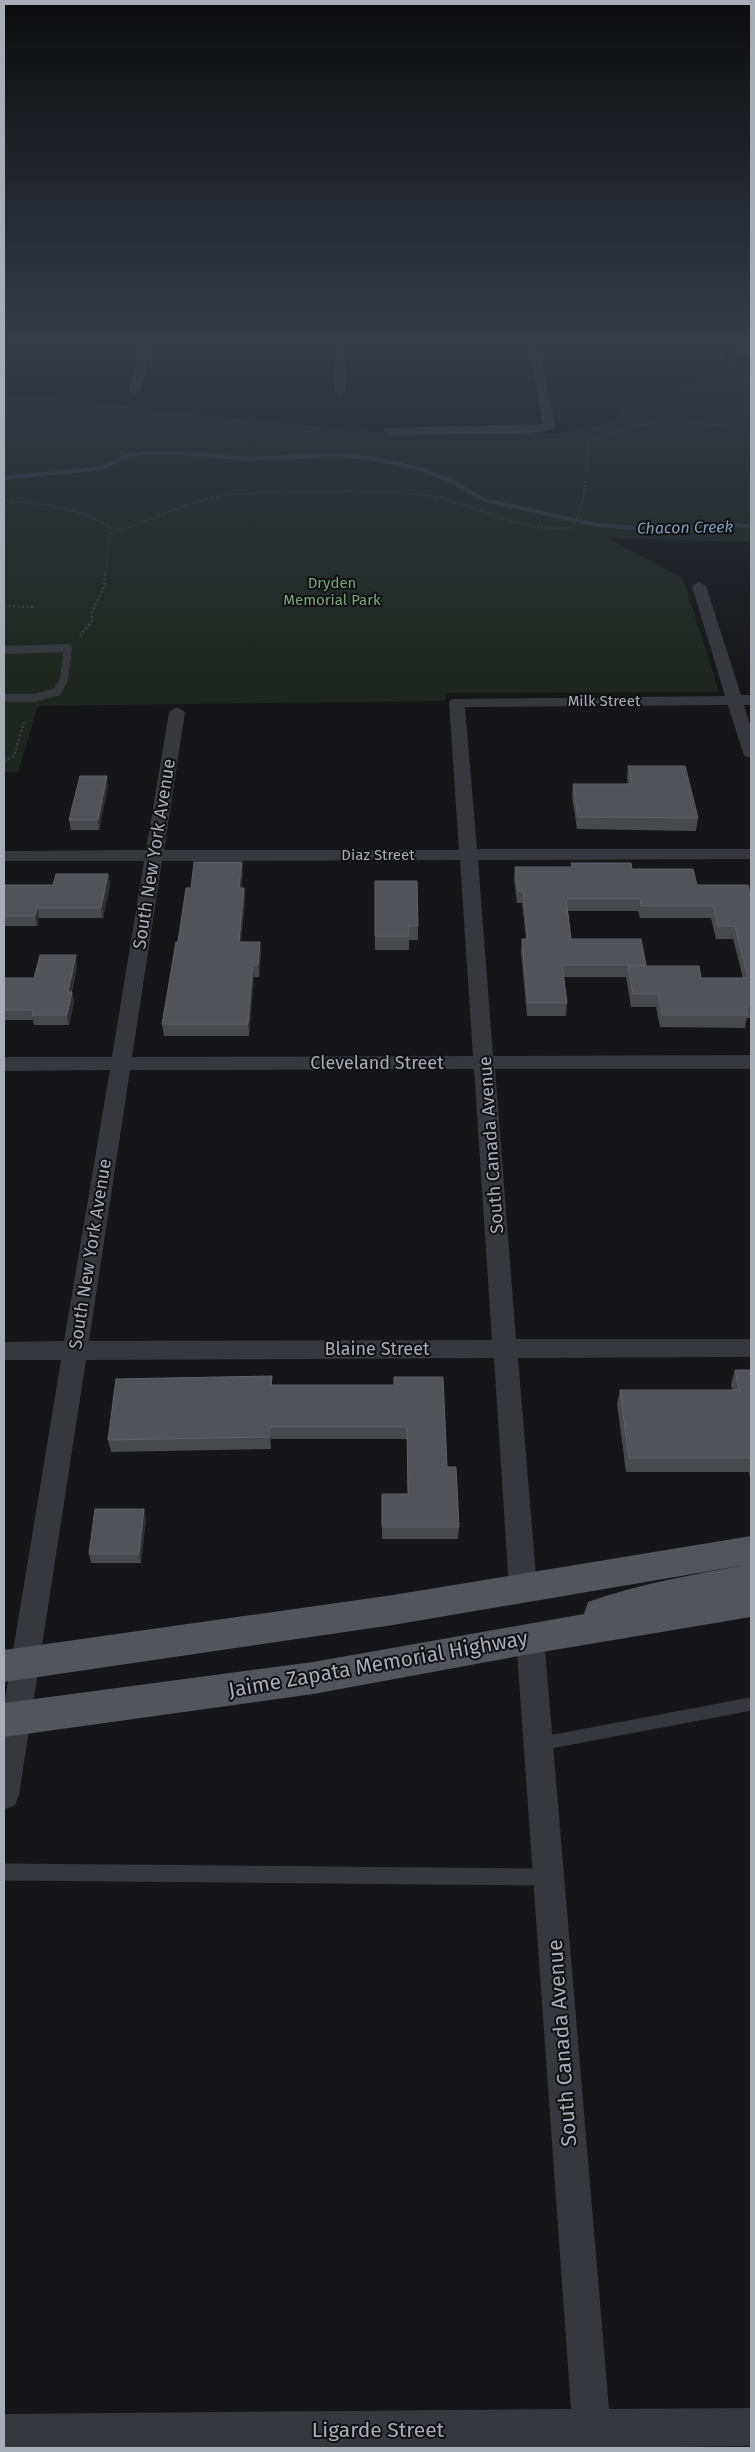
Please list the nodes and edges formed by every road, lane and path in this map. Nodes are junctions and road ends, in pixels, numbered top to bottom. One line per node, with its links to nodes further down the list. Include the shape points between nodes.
1 (587, 452): 3 (path, via 579,516 574,527 560,530 507,520 454,500 379,490 210,498)
2 (4, 501): 3 (path, via 43,505 88,516 107,524)
3 (111, 533): 7 (path, via 104,586 92,611 92,621)
4 (699, 586): 10 (street)
5 (4, 606): 6 (path)
6 (36, 607)
7 (80, 636)
8 (4, 650): 9 (lane, via 68,648 61,688 55,693 47,697)
9 (4, 698)
10 (735, 700): 11 (street, Milk Street); 12 (street, Milk Street); 15 (street)
11 (751, 700)
12 (457, 702): 19 (street, South Canada Avenue)
13 (177, 712): 18 (street, South New York Avenue)
14 (24, 722): 16 (path, via 14,756)
15 (751, 753)
16 (4, 761)
17 (751, 854): 19 (street, Diaz Street)
18 (153, 855): 19 (street, Diaz Street); 20 (street, Diaz Street); 24 (street, South New York Avenue)
19 (468, 855): 22 (street, South Canada Avenue)
20 (4, 856)
21 (751, 1062): 22 (street, Cleveland Street)
22 (485, 1063): 24 (street, Cleveland Street); 25 (street, South Canada Avenue)
23 (4, 1064): 24 (street, Cleveland Street)
24 (121, 1064): 28 (street, South New York Avenue)
25 (505, 1348): 26 (street, Blaine Street); 28 (street, Blaine Street); 31 (street, South Canada Avenue)
26 (751, 1348)
27 (4, 1351): 28 (street, Blaine Street)
28 (74, 1351): 34 (street, South New York Avenue)
29 (751, 1550): 31 (main road)
30 (751, 1579): 33 (main road, via 611,1608)
31 (524, 1588): 34 (main road, via 383,1612)
32 (751, 1602): 33 (main road, Jaime Zapata Memorial Highway)
33 (530, 1638): 36 (main road, Jaime Zapata Memorial Highway, via 313,1678); 37 (street, South Canada Avenue)
34 (15, 1664): 36 (street, South New York Avenue)
35 (751, 1704): 37 (lane)
36 (10, 1720): 38 (street, South New York Avenue)
37 (539, 1744): 40 (street, South Canada Avenue)
38 (4, 1795)
39 (4, 1872): 40 (lane)
40 (549, 1877): 43 (street, South Canada Avenue)
41 (751, 2427): 43 (street, Ligarde Street)
42 (4, 2433): 43 (street, Ligarde Street)
43 (593, 2438)

